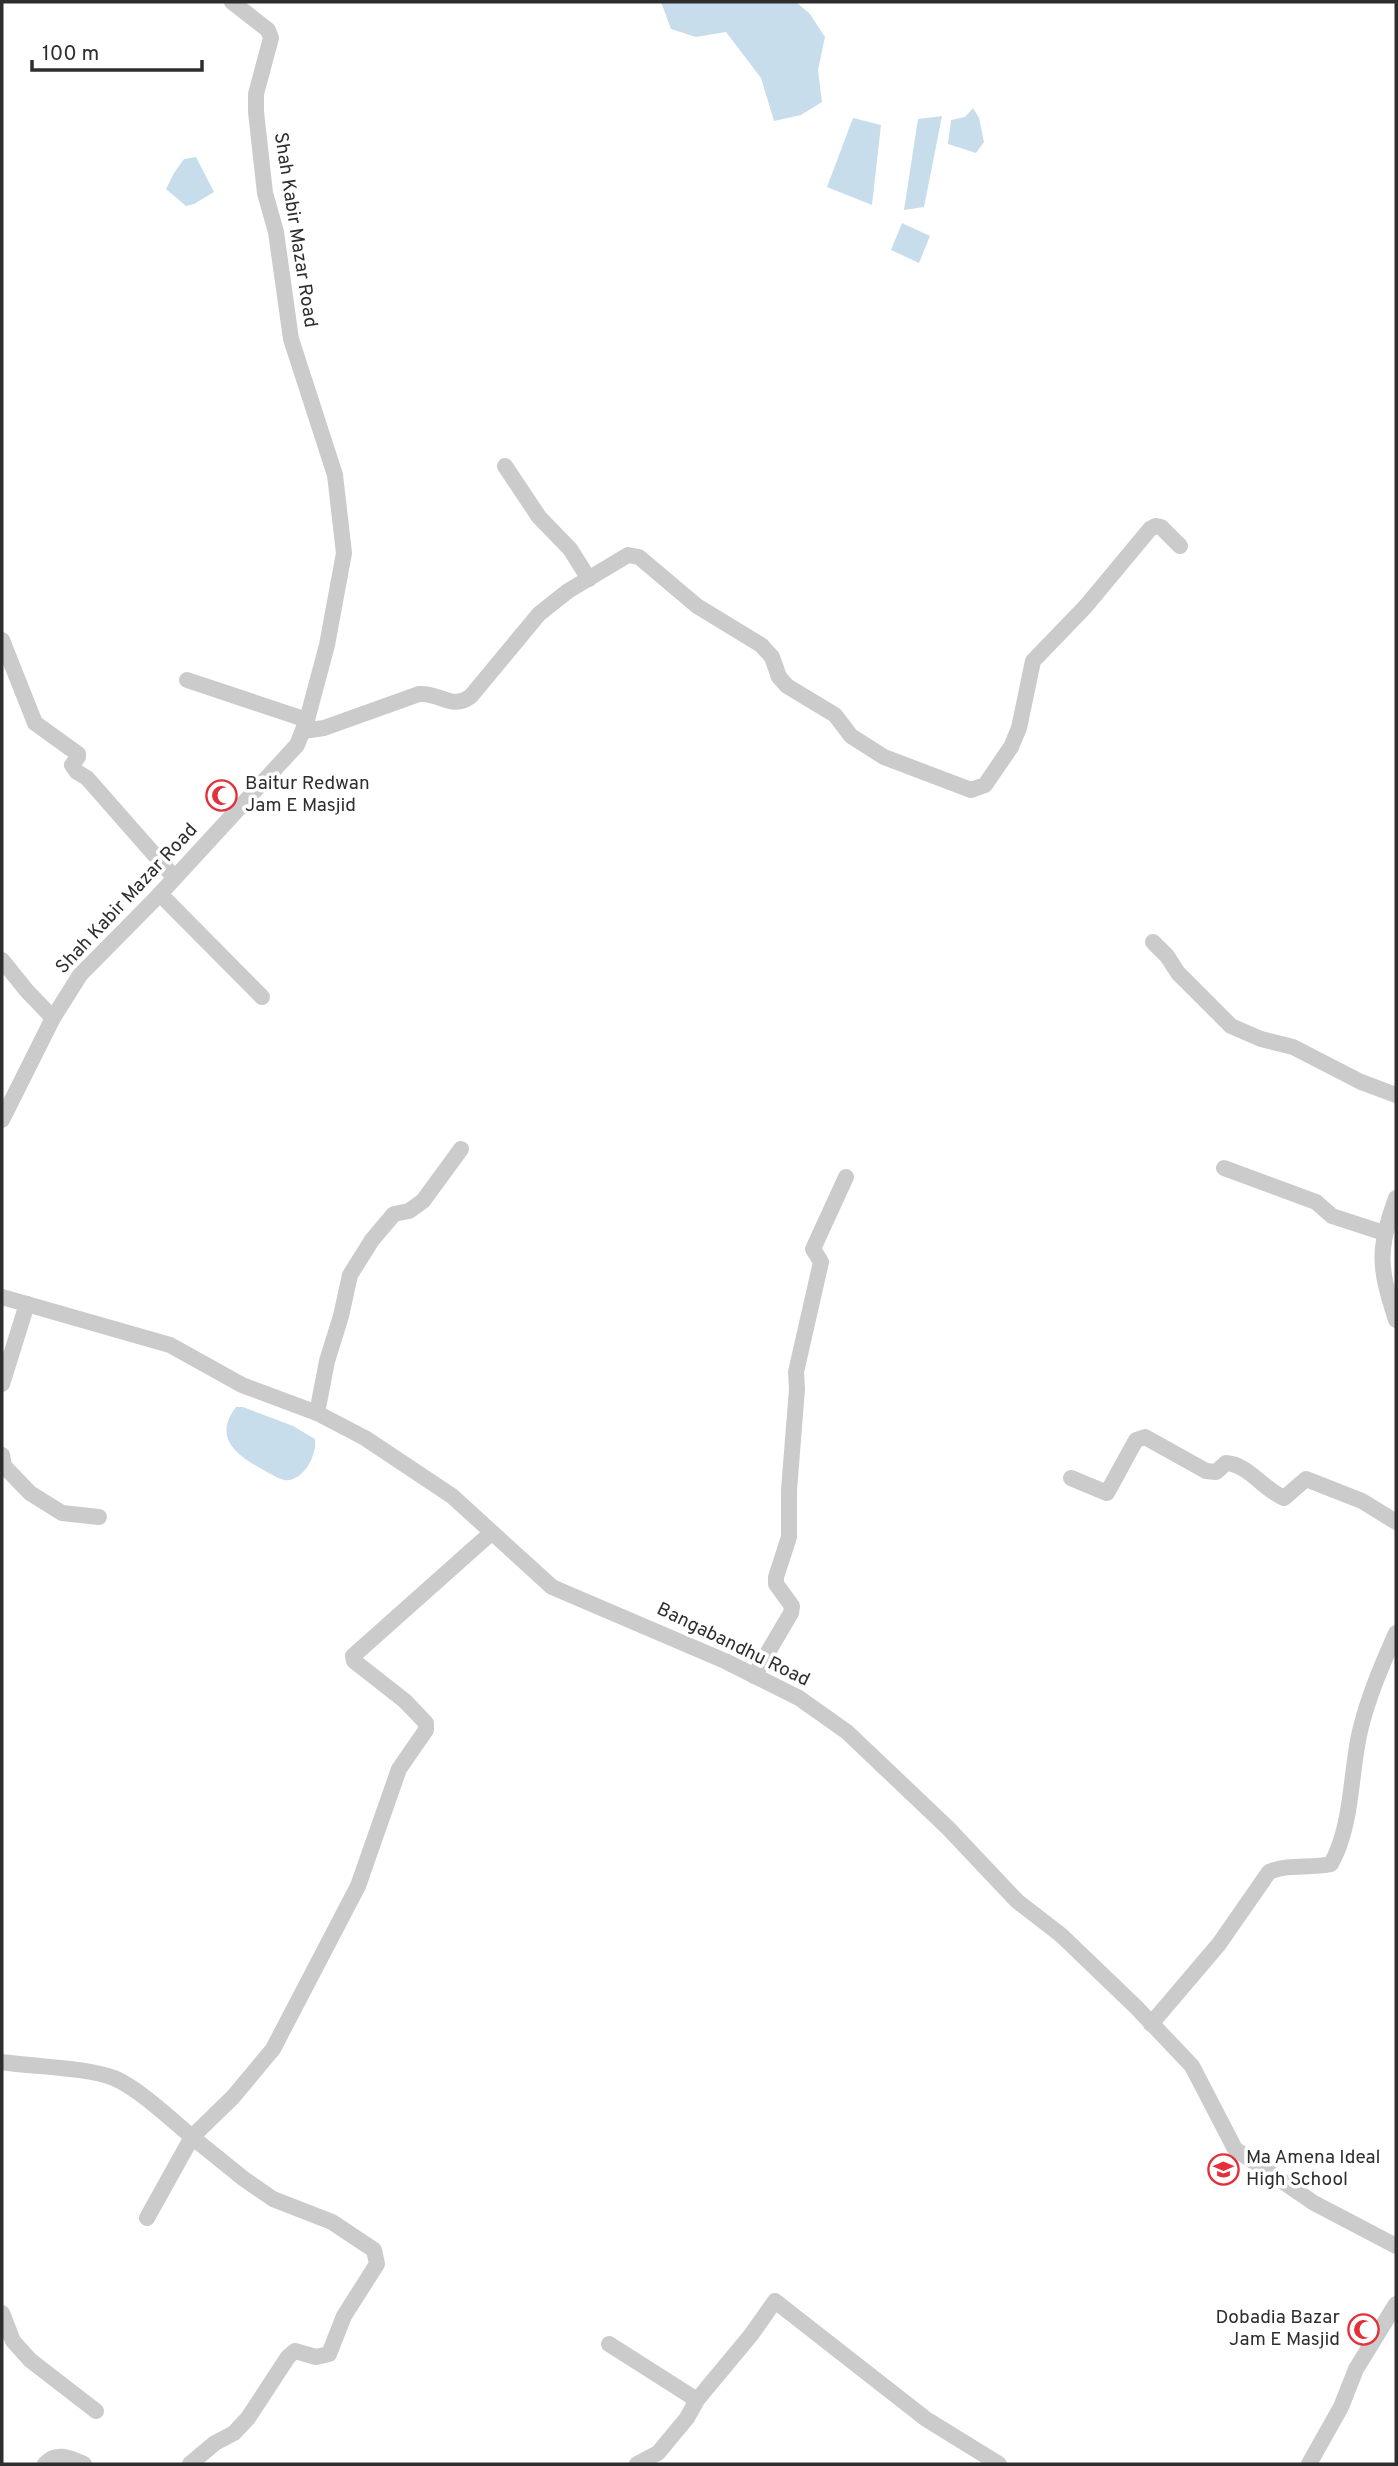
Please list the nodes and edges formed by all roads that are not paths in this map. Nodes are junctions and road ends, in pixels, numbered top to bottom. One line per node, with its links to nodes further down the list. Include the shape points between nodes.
1 (232, 2): 7 (street, Shah Kabir Mazar Road, via 268,30 271,38 256,103 265,193 276,232 291,339 335,475 344,553 327,645)
2 (505, 466): 4 (street)
3 (1180, 546): 4 (street, via 1161,527 1150,529 1086,606 1044,647 1033,661 1011,747 985,785 971,790 884,757 851,736 835,715 787,686 761,645 696,606 639,557 628,555)
4 (589, 579): 7 (street, via 539,614 463,702 419,694 324,728)
5 (2, 640): 8 (street, via 35,723 78,754 72,765 77,772)
6 (187, 680): 7 (street)
7 (305, 726): 8 (street, Shah Kabir Mazar Road, via 297,745)
8 (174, 877): 9 (street, Shah Kabir Mazar Road)
9 (160, 894): 12 (street); 13 (street, Shah Kabir Mazar Road, via 80,975)
10 (1153, 942): 14 (street, via 1231,1026 1293,1048)
11 (2, 960): 13 (street)
12 (262, 997)
13 (53, 1018): 15 (street, Shah Kabir Mazar Road)
14 (1396, 1095)
15 (2, 1119)
16 (461, 1149): 25 (street, via 424,1201 394,1214 350,1275)
17 (1224, 1168): 20 (street, via 1316,1202 1332,1216)
18 (846, 1177): 32 (street, via 813,1249 821,1262 796,1372 789,1537 776,1577 792,1606 791,1613)
19 (1396, 1198): 20 (street)
20 (1384, 1233): 23 (street, via 1385,1282)
21 (2, 1297): 22 (street, Bangabandhu Road)
22 (27, 1304): 24 (street); 25 (street, Bangabandhu Road, via 170,1345 242,1385)
23 (1396, 1320)
24 (2, 1384)
25 (317, 1413): 30 (street, Bangabandhu Road, via 407,1464 452,1496)
26 (2, 1455): 28 (street, via 4,1466 30,1493 62,1513)
27 (1071, 1478): 29 (street, via 1107,1493 1136,1440 1145,1437 1206,1471 1234,1464 1284,1498 1306,1479 1362,1501)
28 (99, 1517)
29 (1396, 1522)
30 (491, 1534): 32 (street, Bangabandhu Road, via 552,1587); 35 (street, via 353,1656 405,1701 426,1723 426,1730 399,1769 358,1886 273,2049)
31 (1396, 1633): 33 (street, via 1360,1730 1341,1846 1331,1864 1282,1866 1269,1872 1219,1944)
32 (754, 1676): 33 (street, Bangabandhu Road, via 799,1698 847,1732 1017,1901 1061,1935)
33 (1151, 2024): 37 (street, Bangabandhu Road, via 1192,2066 1234,2149 1314,2203)
34 (2, 2062): 35 (street, via 113,2078)
35 (192, 2137): 36 (street); 45 (street, via 273,2199 332,2221 374,2250 377,2264 344,2316 329,2354 316,2357 295,2351 248,2418)
36 (147, 2218)
37 (1396, 2246)
38 (1396, 2304): 48 (street, via 1356,2369)
39 (2, 2313): 42 (street, via 13,2341 30,2360)
40 (609, 2344): 41 (street)
41 (697, 2400): 46 (street, via 658,2454); 47 (street, via 775,2301 926,2419)
42 (96, 2411)
43 (45, 2464): 44 (street, via 60,2456)
44 (84, 2464)
45 (190, 2464)
46 (638, 2464)
47 (999, 2464)
48 (1309, 2464)

